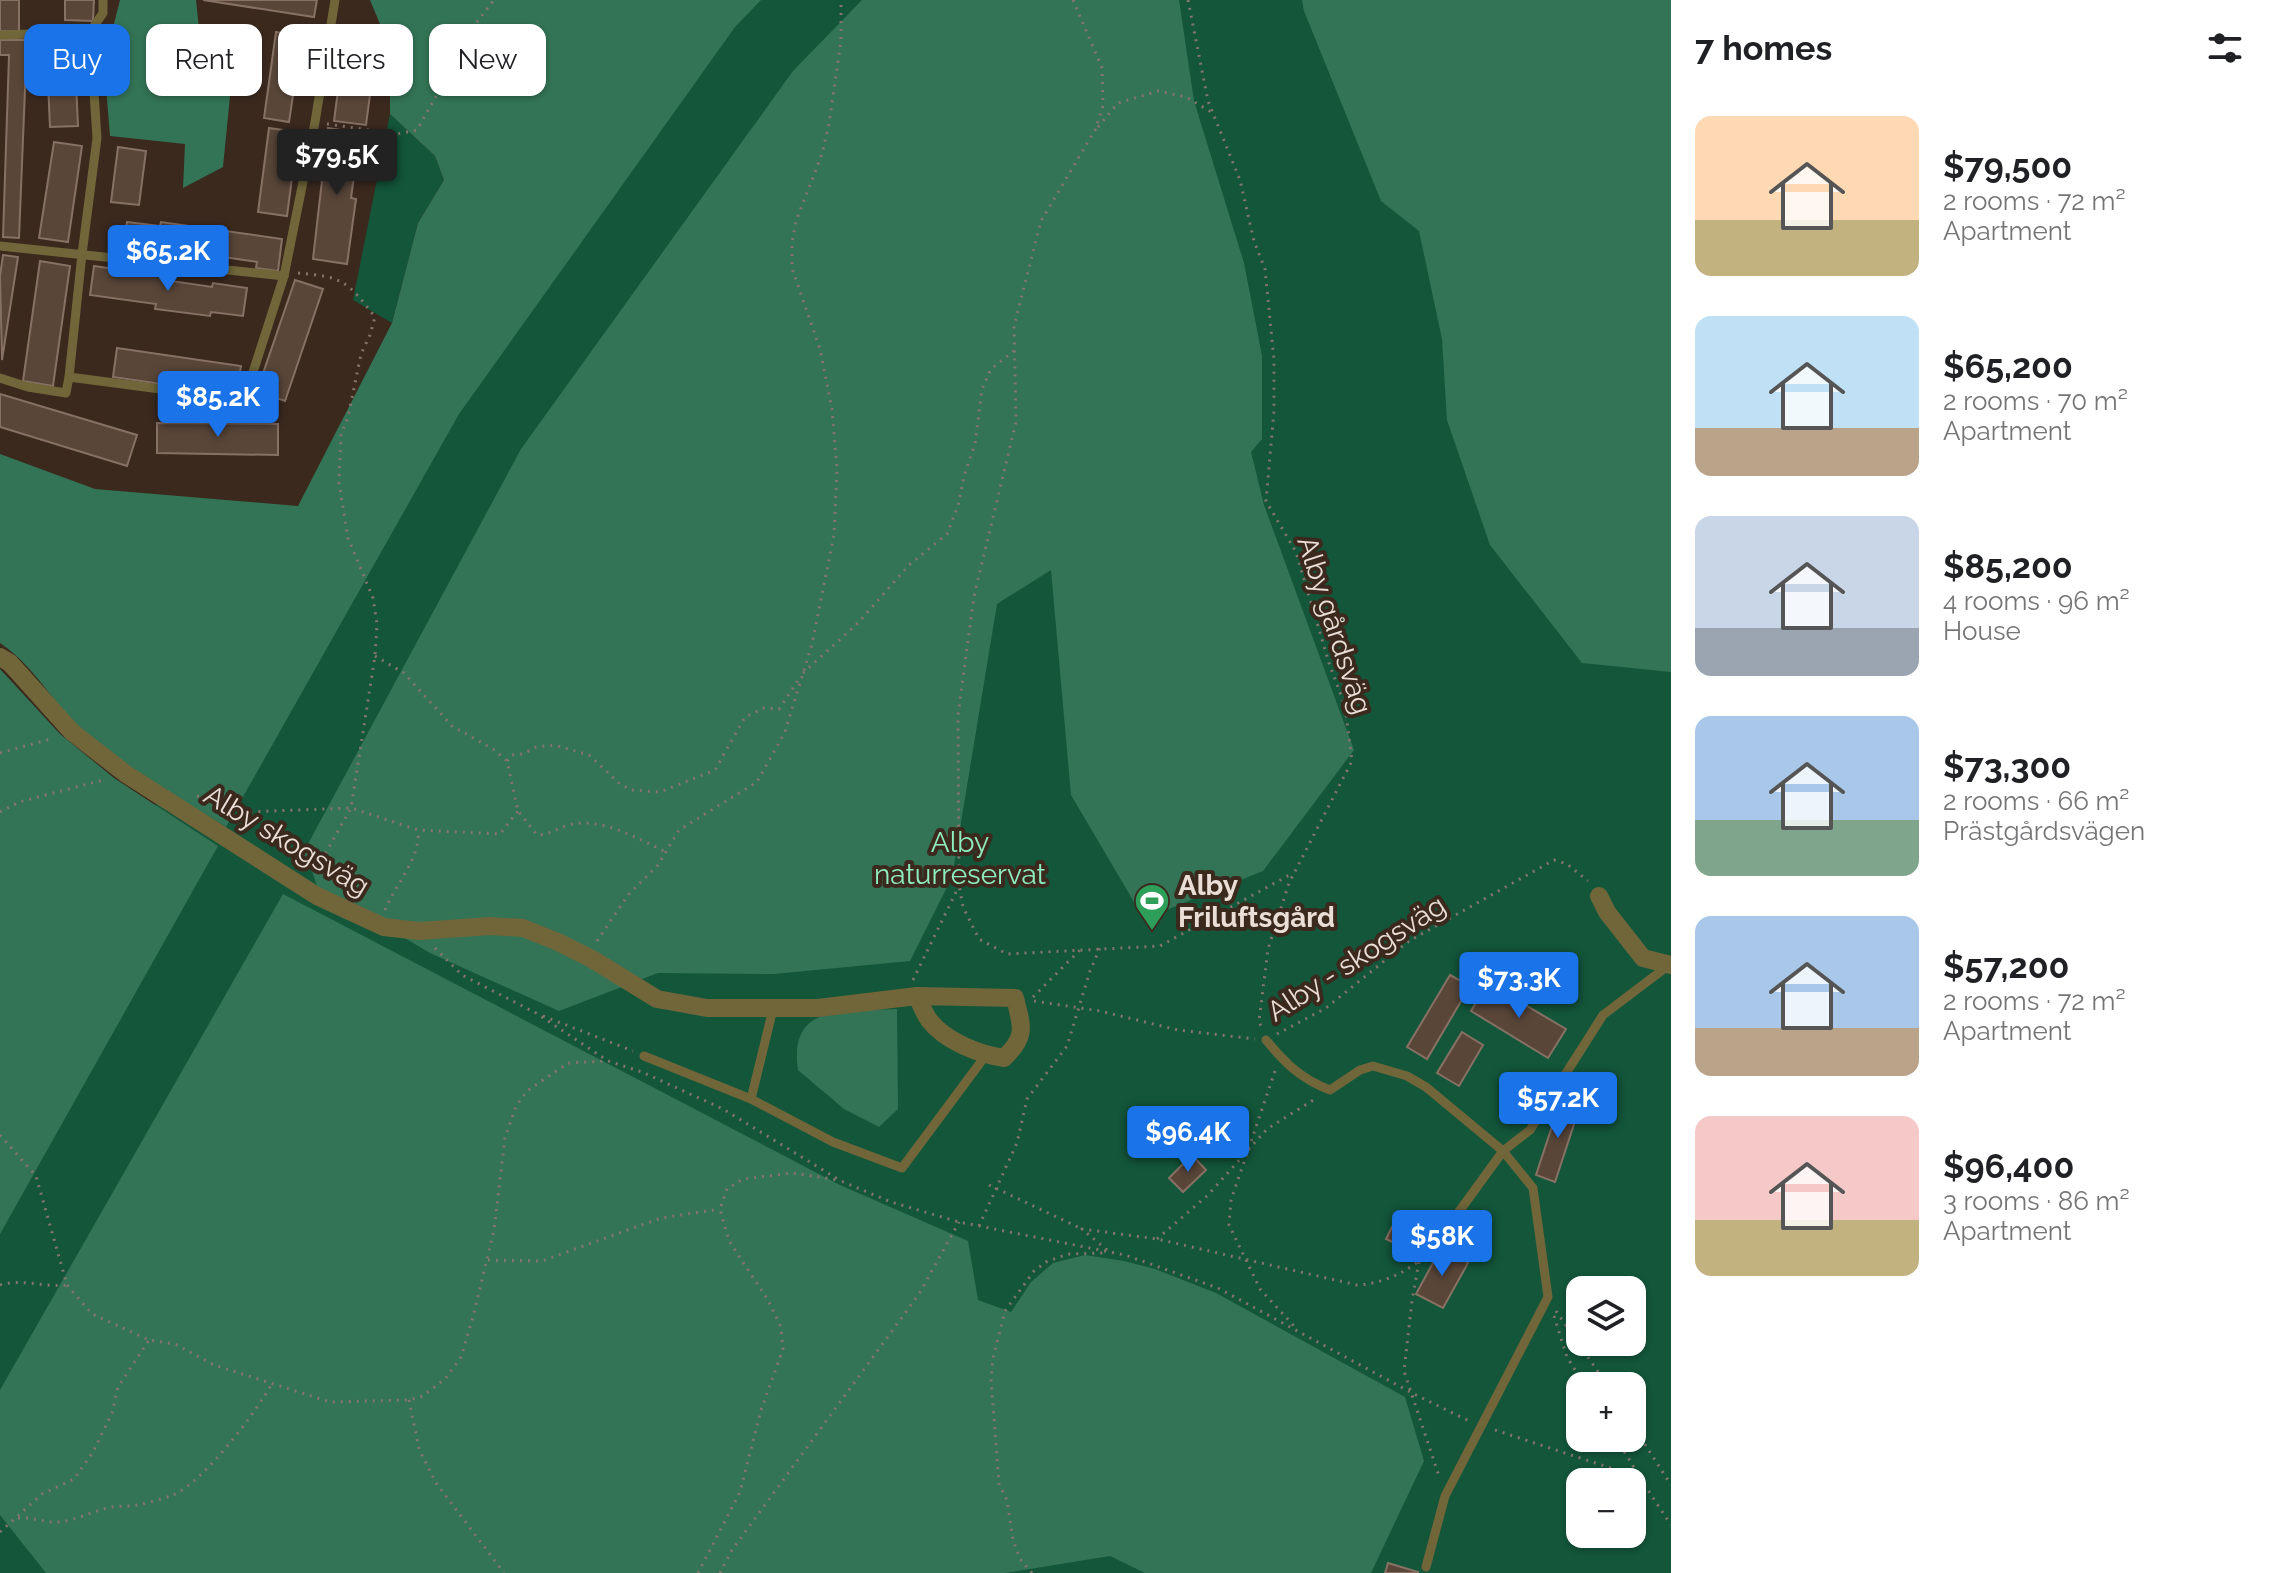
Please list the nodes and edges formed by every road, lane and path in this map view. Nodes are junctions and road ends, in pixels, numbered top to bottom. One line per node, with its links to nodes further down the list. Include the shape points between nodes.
1 (103, 0): 7 (lane)
2 (335, 0): 12 (lane)
3 (494, 0): 12 (path, via 446,70 417,130 397,134)
4 (841, 0): 22 (path, via 829,124 792,243 792,268 820,349 832,409 837,469 834,535)
5 (1073, 0): 13 (path, via 1102,68 1103,106)
6 (1188, 0): 11 (path, Alby gårdsväg)
7 (95, 24)
8 (24, 34): 9 (lane)
9 (0, 35)
10 (94, 96): 15 (lane, via 97,138)
11 (1213, 114): 13 (path, via 1186,97 1158,91 1118,103); 33 (path, Alby gårdsväg, via 1240,180 1265,269 1274,360 1266,501 1296,552 1349,724 1352,761)
12 (315, 122): 16 (lane)
13 (1095, 130): 17 (path, via 1041,221 1014,326)
14 (0, 246): 15 (lane)
15 (82, 254): 16 (lane); 18 (lane)
16 (284, 276): 18 (lane, via 244,400); 20 (path, via 295,272 342,280 375,317 341,435 339,483 348,538 373,598)
17 (1015, 350): 22 (path, via 991,369 982,389 975,444 947,534 909,565 858,623); 34 (path, via 1016,422 974,596 958,715)
18 (69, 377): 19 (lane, via 66,393)
19 (0, 378)
20 (375, 656): 25 (path, via 404,673 452,726); 28 (path)
21 (0, 657): 23 (street, Alby skogsväg)
22 (803, 673): 25 (path, via 779,709 764,708 745,717 715,770 660,792 631,790 589,755 554,745 512,755); 32 (path, via 785,732 757,782 679,830)
23 (72, 732): 24 (path); 26 (street, Alby skogsväg)
24 (0, 753)
25 (507, 761): 29 (path)
26 (126, 774): 30 (path, via 19,802); 35 (street, Alby skogsväg)
27 (196, 796): 28 (path, via 245,812)
28 (351, 808): 31 (path); 35 (path)
29 (518, 811): 31 (path, via 500,834); 32 (path, via 537,835 594,823)
30 (0, 812)
31 (418, 830): 37 (path, via 411,862)
32 (664, 851): 41 (path, via 601,933)
33 (1293, 873): 39 (path, via 1160,946); 47 (path, Alby gårdsväg, via 1268,949)
34 (959, 885): 40 (path, via 979,939 1007,954); 43 (path)
35 (305, 889): 37 (street, Alby skogsväg)
36 (1599, 896): 42 (street, via 1643,958); 48 (path, Alby - skogsväg, via 1584,877 1554,860 1409,941 1326,1008)
37 (377, 924): 38 (street, Alby skogsväg)
38 (419, 931): 41 (street, Alby skogsväg, via 523,928); 46 (path, via 462,975)
39 (1100, 948): 40 (path); 44 (path)
40 (1081, 949): 44 (path, Alby - skogsväg, via 1029,1000)
41 (592, 959): 45 (street, Alby skogsväg, via 657,999 707,1008)
42 (1670, 965): 57 (lane, via 1603,1015 1530,1130)
43 (910, 997): 45 (street, Alby skogsväg); 49 (street, via 944,1034); 49 (street, Alby skogsväg, via 1015,998 1022,1030 1016,1046 1004,1058)
44 (1080, 1008): 48 (path, Alby - skogsväg, via 1178,1030); 60 (path, via 1067,1046 1027,1099 1017,1143)
45 (773, 1009): 54 (lane)
46 (536, 1013): 51 (path); 52 (path)
47 (1259, 1021)
48 (1266, 1040): 50 (lane)
49 (986, 1055): 54 (lane, via 902,1168 833,1142)
50 (1279, 1055): 53 (lane, via 1308,1082); 56 (path)
51 (644, 1056): 54 (lane)
52 (608, 1061): 58 (path, via 723,1109); 69 (path, via 568,1063 527,1091 516,1106 505,1138)
53 (1330, 1090): 56 (path, via 1267,1129); 57 (lane, via 1360,1070 1393,1070 1426,1087)
54 (751, 1099)
55 (0, 1135): 72 (path, via 36,1176)
56 (1250, 1147): 66 (path, via 1208,1195); 68 (path, via 1231,1200 1229,1225)
57 (1503, 1151): 62 (lane); 73 (lane, via 1533,1188)
58 (841, 1181): 61 (path, via 793,1173 743,1179 727,1189); 63 (path)
59 (989, 1185): 60 (path)
60 (995, 1188): 64 (path); 65 (path)
61 (720, 1209): 69 (path, via 661,1218 542,1261); 92 (path, via 729,1241 781,1327 783,1349 740,1492)
62 (1458, 1213): 70 (path)
63 (959, 1222): 64 (path); 93 (path, via 919,1294)
64 (979, 1226): 67 (path)
65 (1082, 1229): 66 (path); 67 (path)
66 (1157, 1239): 68 (path)
67 (1111, 1252): 74 (path, via 1218,1288); 94 (path, via 1068,1254 1034,1271 1005,1311 993,1358 999,1484 1020,1559)
68 (1244, 1258): 70 (path, via 1357,1285 1376,1284); 74 (path, via 1260,1289)
69 (487, 1259): 80 (path, via 461,1357 446,1378)
70 (1419, 1262): 79 (path, via 1404,1371)
71 (0, 1285): 72 (path)
72 (67, 1285): 75 (path, via 92,1314)
73 (1548, 1297): 76 (path); 77 (path); 81 (lane)
74 (1297, 1330): 79 (path)
75 (149, 1340): 78 (path, via 175,1344 214,1365); 87 (path, via 118,1387 112,1413 74,1479 42,1494)
76 (1576, 1372)
77 (1599, 1372)
78 (273, 1382): 80 (path, via 330,1402); 87 (path, via 252,1416 187,1488 136,1506 106,1508 65,1521)
79 (1412, 1393): 81 (path); 86 (path)
80 (409, 1400): 91 (path, via 419,1449 436,1483)
81 (1480, 1426): 83 (path); 86 (lane)
82 (1646, 1446): 84 (path)
83 (1610, 1468)
84 (1671, 1485)
85 (1646, 1487): 88 (path)
86 (1445, 1496): 90 (lane)
87 (18, 1518): 89 (path)
88 (1671, 1525)
89 (0, 1532)
90 (1426, 1567)
91 (504, 1573)
92 (698, 1573)
93 (720, 1573)
94 (1032, 1573)

